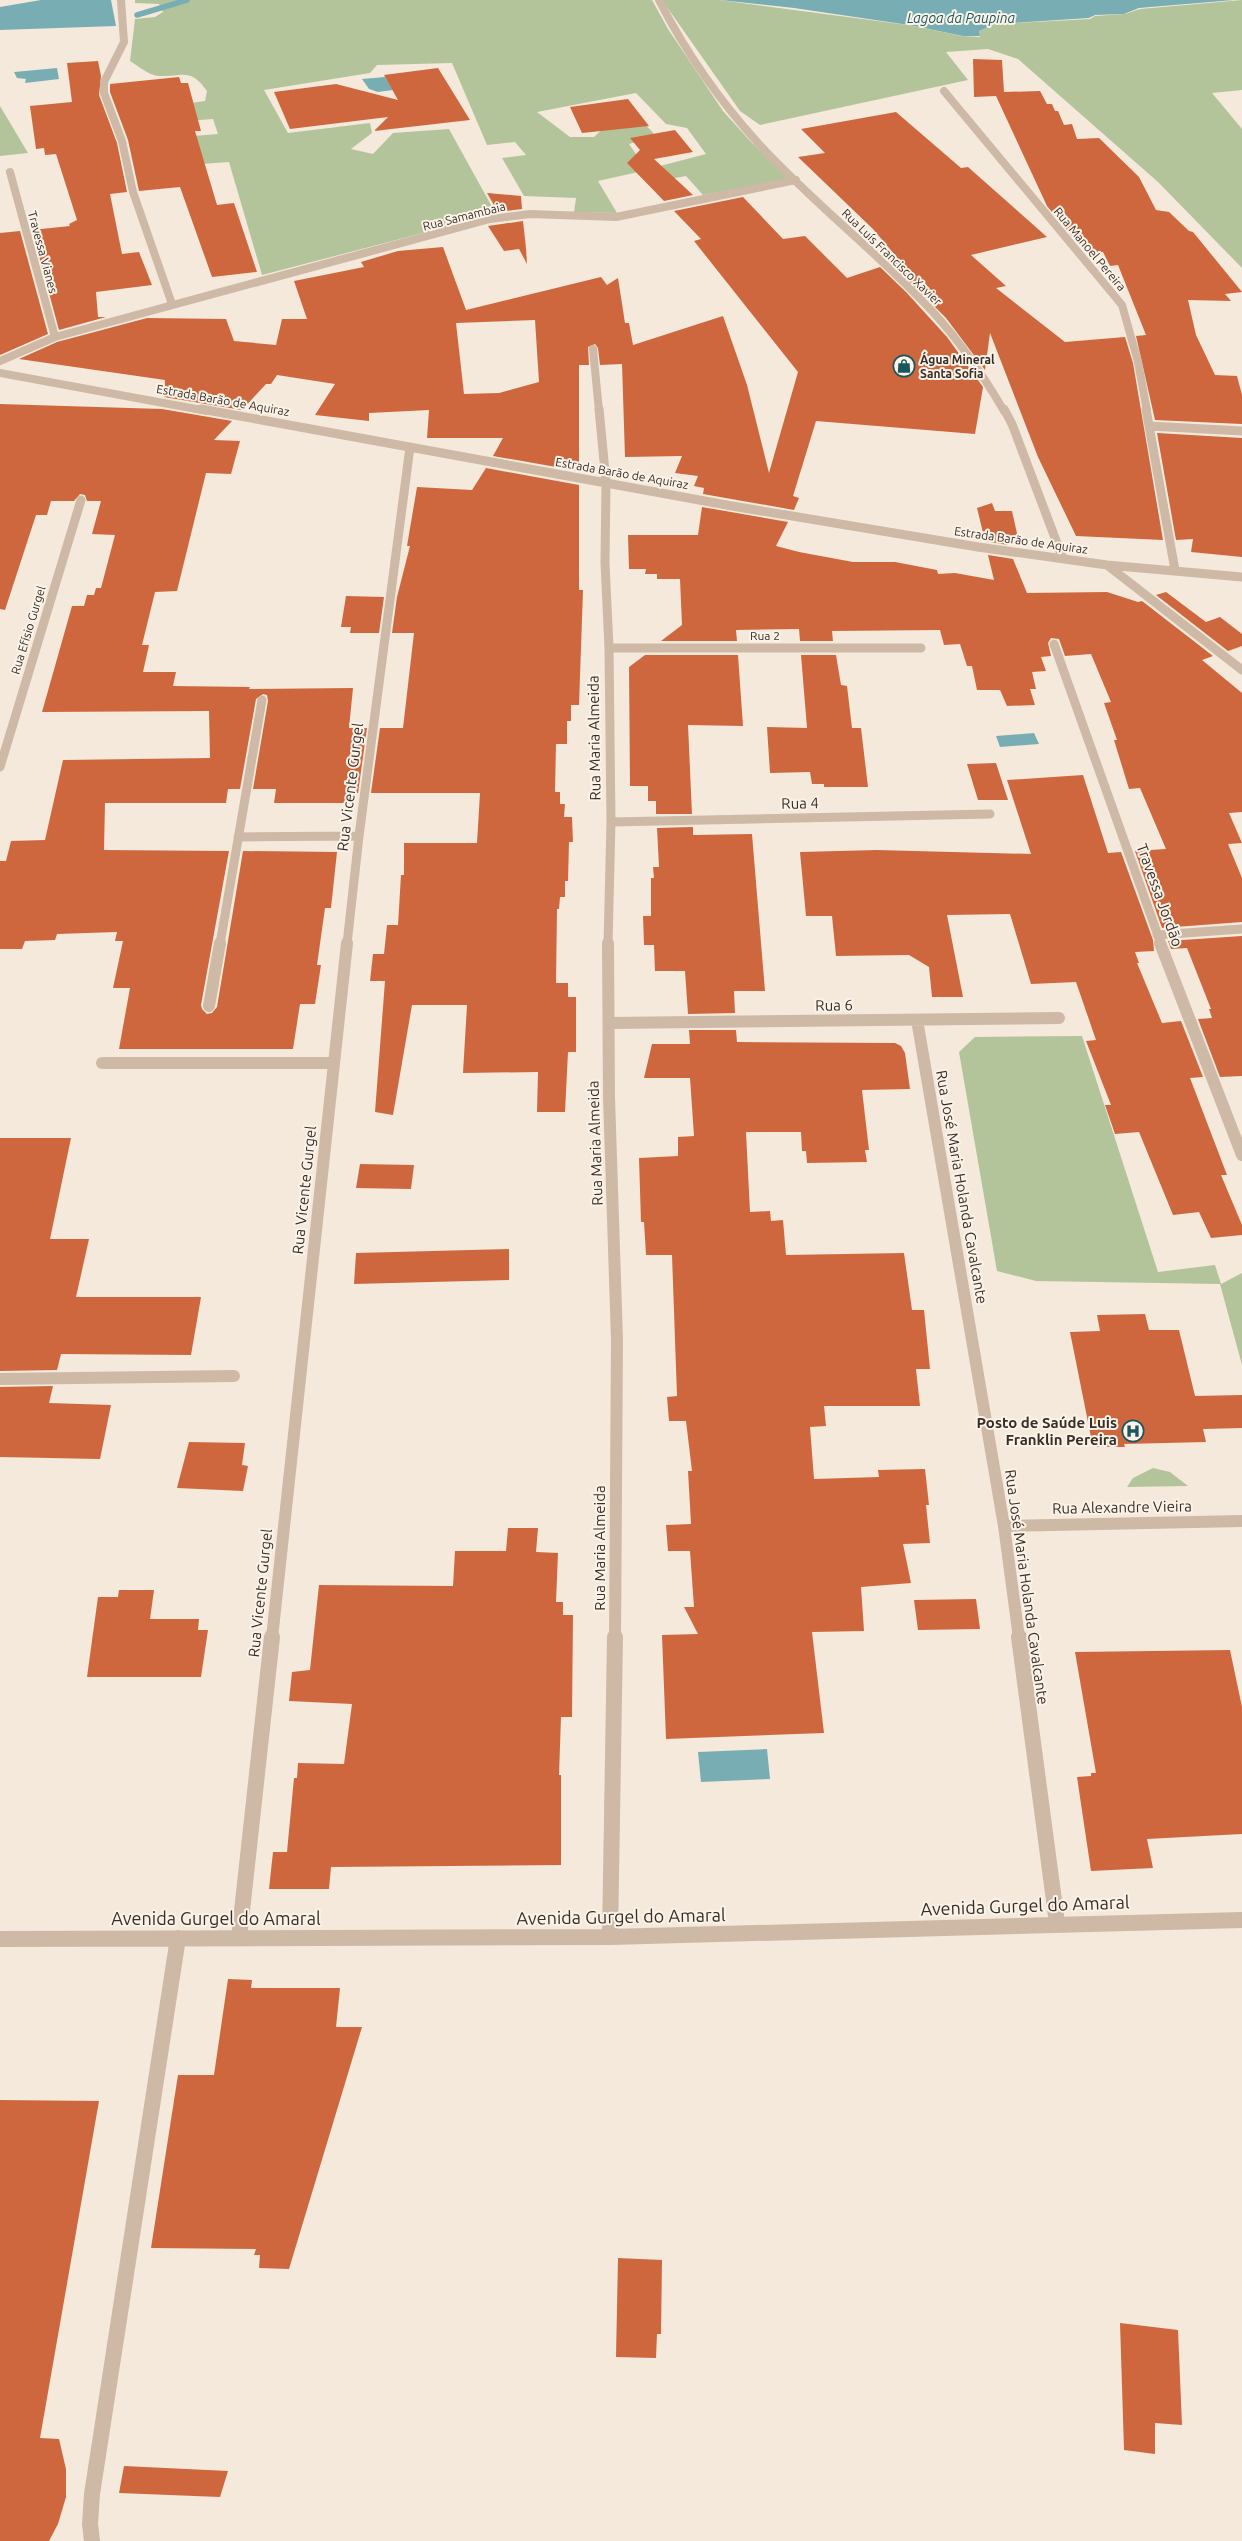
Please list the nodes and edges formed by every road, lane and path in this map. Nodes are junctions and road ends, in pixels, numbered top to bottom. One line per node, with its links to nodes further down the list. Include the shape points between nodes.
1 (121, 0): 6 (street, via 124,42 104,82 104,93 122,141 133,192)
2 (659, 0): 5 (street, Rua Luís Francisco Xavier, via 730,110)
3 (944, 92): 11 (street, Rua Manoel Pereira, via 1122,305 1138,362)
4 (10, 172): 7 (street, Travessa Vianes)
5 (796, 180): 6 (street, Rua Samambaia, via 616,217 530,214 490,219); 16 (street, Rua Luís Francisco Xavier, via 931,310 984,376 1012,424)
6 (172, 304): 7 (street, Rua Samambaia)
7 (55, 337): 9 (street, Rua Samambaia)
8 (593, 349): 14 (street, Rua Maria Almeida)
9 (0, 361)
10 (0, 373): 13 (street, Estrada Barão de Aquiraz)
11 (1150, 426): 12 (street); 18 (street, Rua Manoel Pereira)
12 (1242, 431)
13 (410, 447): 14 (street, Estrada Barão de Aquiraz); 28 (street, Rua Vicente Gurgel)
14 (606, 482): 16 (street, Estrada Barão de Aquiraz, via 938,541); 21 (street, Rua Maria Almeida)
15 (80, 500): 25 (street, Rua Efísio Gurgel)
16 (1063, 559): 17 (street, Estrada Barão de Aquiraz)
17 (1107, 566): 18 (street, Estrada Barão de Aquiraz); 23 (street)
18 (1175, 570): 19 (street, Estrada Barão de Aquiraz)
19 (1242, 577)
20 (1054, 644): 31 (street, Travessa Jordão)
21 (609, 648): 22 (street, Rua 2); 27 (street, Rua Maria Almeida)
22 (921, 648)
23 (1242, 670)
24 (262, 700): 29 (street)
25 (0, 767)
26 (990, 814): 27 (street, Rua 4)
27 (611, 822): 35 (street, Rua Maria Almeida)
28 (359, 836): 29 (street); 37 (street, Rua Vicente Gurgel)
29 (238, 837): 32 (street)
30 (1242, 928): 31 (street)
31 (1157, 935): 38 (street, Travessa Jordão)
32 (208, 1006)
33 (1059, 1018): 34 (street, Rua 6)
34 (917, 1020): 35 (street, Rua 6); 42 (street, Rua José Maria Holanda Cavalcante)
35 (608, 1022): 47 (street, Rua Maria Almeida, via 617,1340)
36 (102, 1063): 37 (street)
37 (334, 1063): 46 (street, Rua Vicente Gurgel)
38 (1241, 1151)
39 (234, 1376): 40 (street)
40 (0, 1379)
41 (1242, 1520): 42 (street, Rua Alexandre Vieira)
42 (1004, 1526): 44 (street, Rua José Maria Holanda Cavalcante)
43 (1242, 1920): 44 (street, Avenida Gurgel do Amaral)
44 (1057, 1923): 47 (street, Avenida Gurgel do Amaral)
45 (178, 1938): 46 (street, Avenida Gurgel do Amaral); 48 (street, Avenida Gurgel do Amaral); 49 (street, via 92,2494)
46 (239, 1938): 47 (street, Avenida Gurgel do Amaral)
47 (610, 1938)
48 (0, 1939)
49 (92, 2541)

